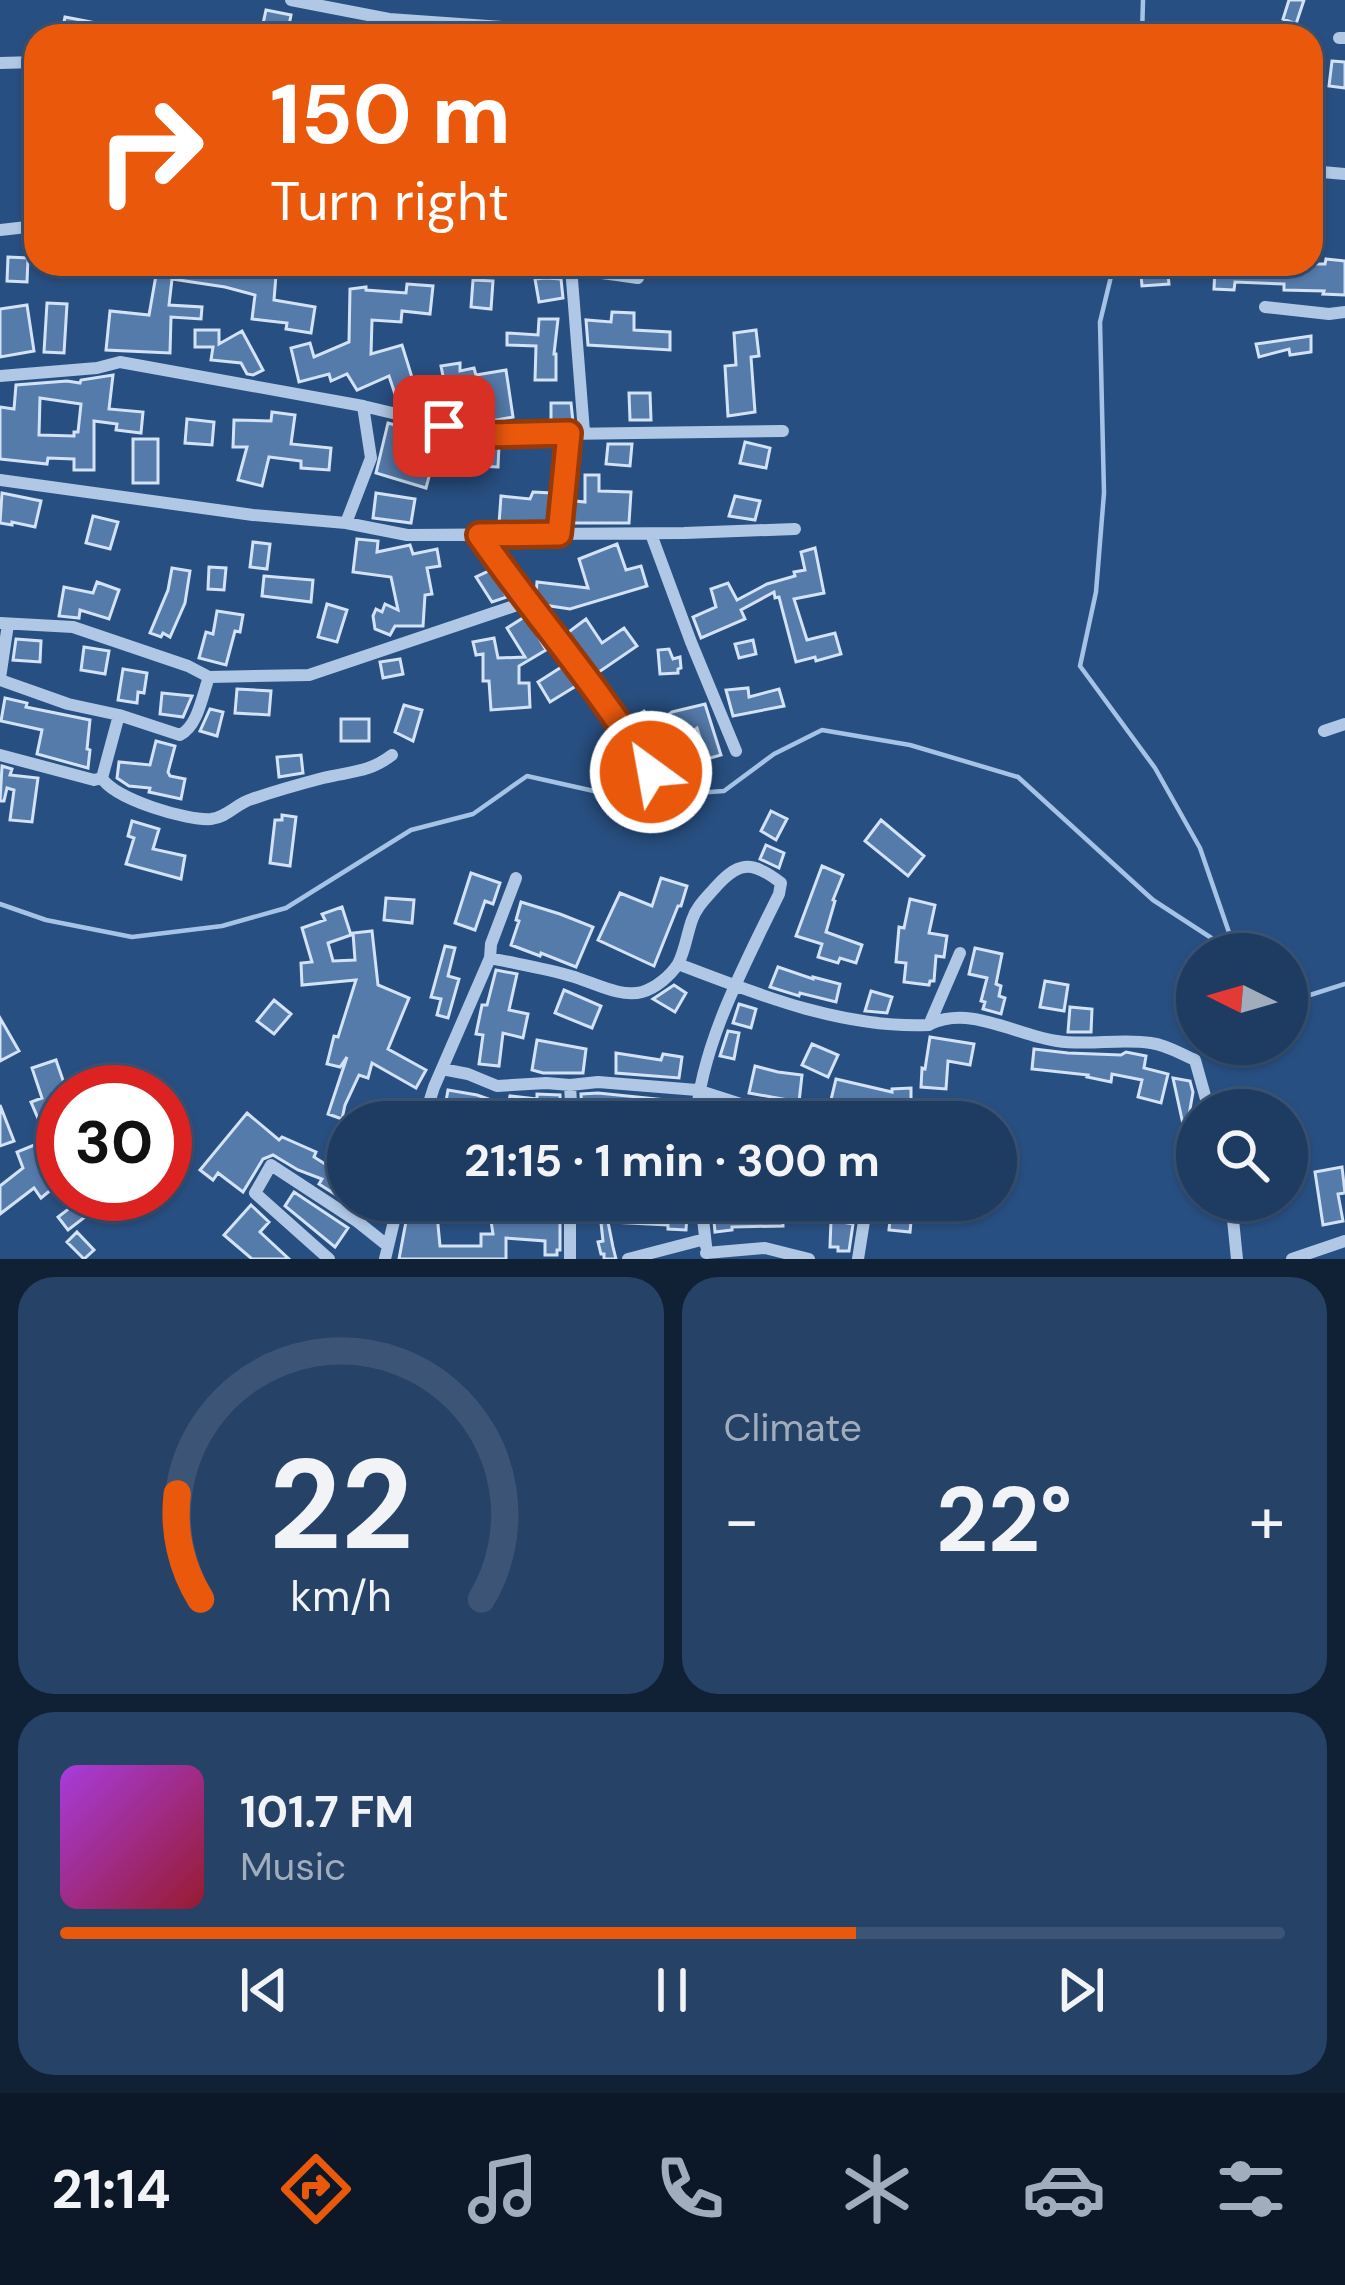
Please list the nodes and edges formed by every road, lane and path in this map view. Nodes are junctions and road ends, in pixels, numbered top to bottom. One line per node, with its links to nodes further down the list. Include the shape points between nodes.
1 (291, 0): 2 (street)
2 (459, 24)
3 (571, 276): 11 (street)
4 (626, 276): 5 (street)
5 (638, 278)
6 (1265, 307): 7 (street)
7 (1345, 312)
8 (0, 376): 9 (street, via 120,362)
9 (363, 406): 11 (street, via 485,435); 13 (street, via 371,458)
10 (784, 431): 11 (street)
11 (576, 432): 15 (street)
12 (0, 480): 13 (street)
13 (346, 523): 17 (street, via 407,535)
14 (795, 529): 16 (street)
15 (559, 534): 16 (street); 17 (street)
16 (651, 534): 26 (street)
17 (479, 535): 18 (street)
18 (526, 602): 21 (street, via 309,675); 29 (street)
19 (4, 624): 20 (street); 21 (street, via 73,627)
20 (2, 653): 22 (street)
21 (208, 677): 23 (street, via 180,735)
22 (0, 679): 23 (street)
23 (119, 715): 30 (street)
24 (1345, 724): 25 (street)
25 (1324, 731)
26 (736, 752)
27 (0, 755): 30 (street)
28 (392, 755): 30 (street, via 375,768 246,800 208,819 128,797)
29 (651, 772)
30 (102, 778)
31 (516, 878): 33 (street)
32 (960, 953): 36 (street)
33 (490, 958): 34 (street, via 633,994); 37 (street)
34 (678, 964): 35 (street); 35 (street, via 698,907 735,868 749,866 781,883)
35 (735, 986): 36 (street, via 835,1016); 40 (street)
36 (929, 1025): 39 (street, via 963,1016 1063,1042 1161,1045 1195,1060)
37 (442, 1069): 38 (street, via 497,1086); 41 (street)
38 (570, 1085): 40 (street); 42 (street)
39 (1203, 1089)
40 (698, 1090): 43 (street); 44 (street)
41 (431, 1101)
42 (571, 1101)
43 (697, 1101)
44 (731, 1101)
45 (394, 1221): 51 (street)
46 (570, 1221): 53 (street)
47 (864, 1221): 56 (street)
48 (1234, 1221): 57 (street)
49 (1345, 1240): 58 (street)
50 (706, 1250): 54 (street); 55 (street, via 765,1248)
51 (387, 1252): 52 (street, via 358,1222 271,1165 255,1193)
52 (329, 1259)
53 (570, 1259)
54 (628, 1259)
55 (809, 1259)
56 (858, 1259)
57 (1237, 1259)
58 (1292, 1259)

